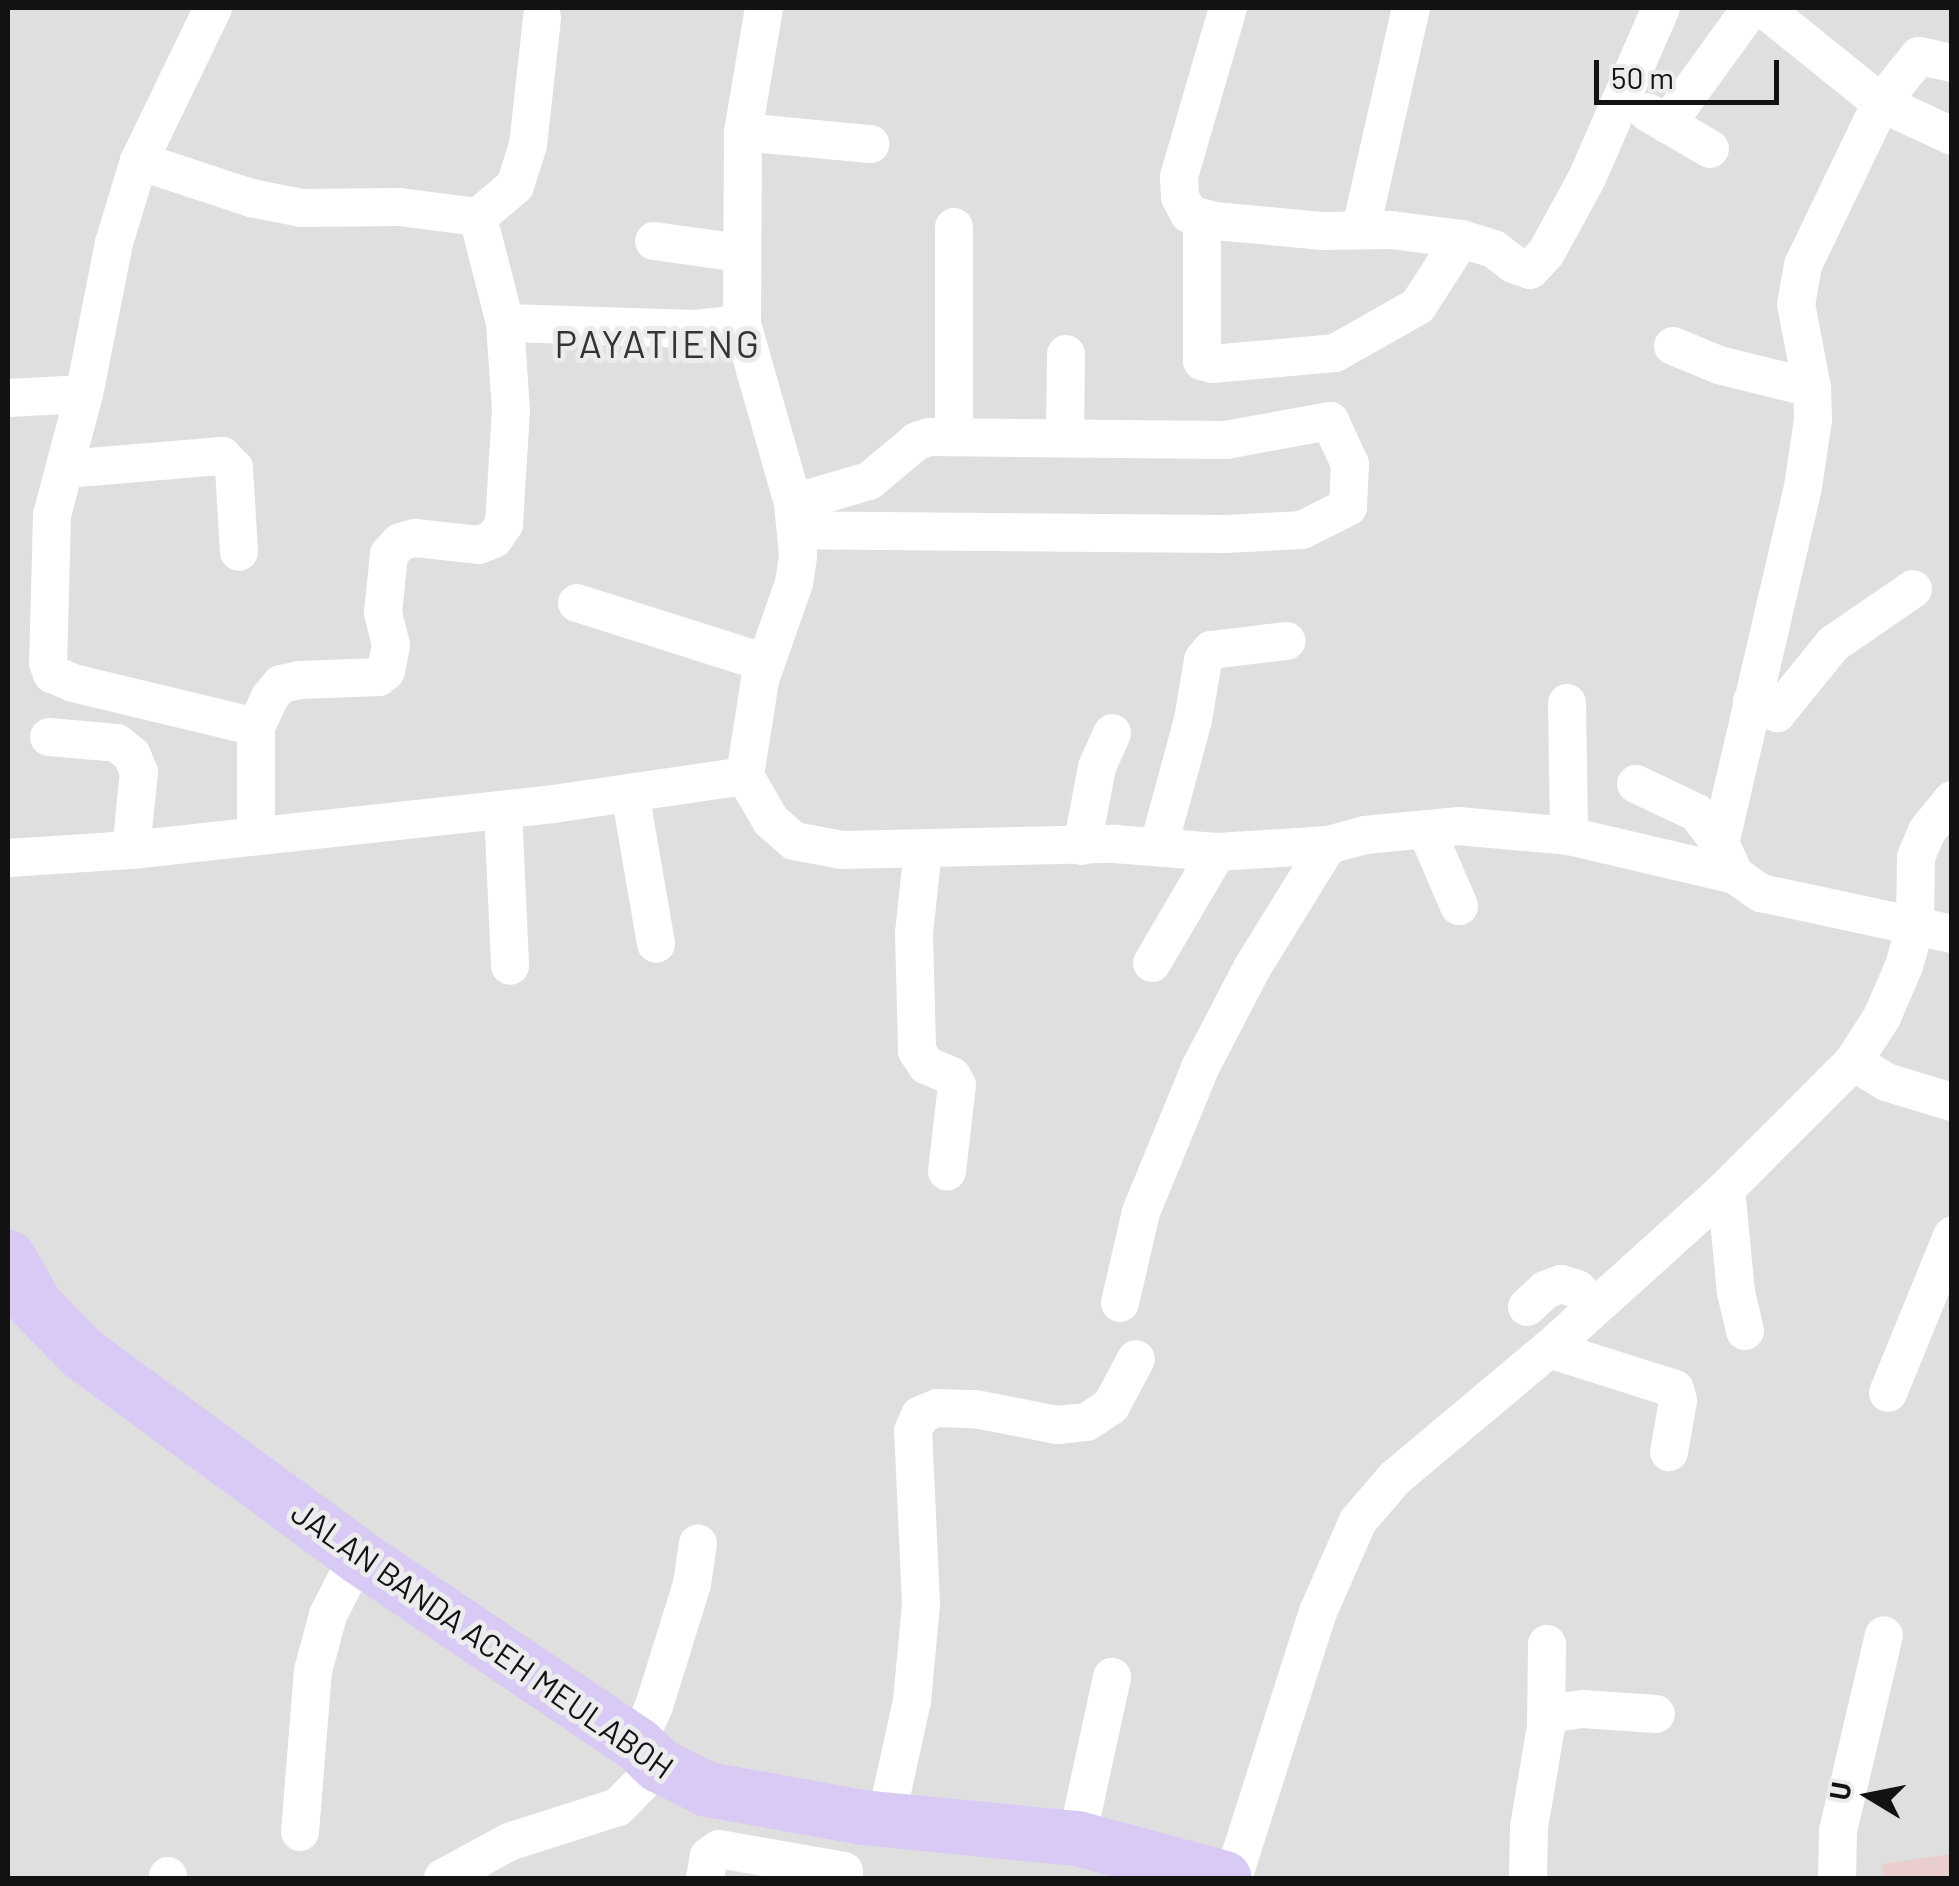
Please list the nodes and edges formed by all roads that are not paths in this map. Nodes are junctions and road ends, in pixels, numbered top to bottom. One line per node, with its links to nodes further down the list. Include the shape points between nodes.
1 (213, 8): 17 (street)
2 (764, 8): 13 (street)
3 (1228, 8): 19 (street, via 1179,178 1188,214)
4 (1409, 8): 21 (street)
5 (1662, 8): 10 (street)
6 (1751, 8): 12 (street)
7 (1763, 8): 11 (street)
8 (542, 18): 18 (street, via 528,145 515,186)
9 (1952, 63): 11 (street, via 1919,56)
10 (1622, 98): 12 (street); 22 (street, via 1588,178 1530,270)
11 (1881, 103): 14 (street); 29 (street, via 1803,265 1796,304)
12 (1667, 124): 16 (street)
13 (743, 132): 15 (street); 24 (street)
14 (1952, 136)
15 (870, 144)
16 (1710, 148)
17 (139, 161): 18 (street, via 300,208 400,207); 30 (street, via 114,244)
18 (478, 217): 25 (street)
19 (1202, 218): 21 (street); 22 (street, via 1202,362 1212,364 1335,353 1418,306)
20 (954, 227): 32 (street)
21 (1362, 228): 22 (street)
22 (1461, 239)
23 (654, 242): 24 (street)
24 (740, 253): 26 (street)
25 (505, 323): 26 (street, via 694,329); 43 (street, via 512,411 504,524 480,545 400,542 389,554 384,577 382,613 391,645 386,671 379,677 281,684)
26 (742, 324): 35 (street)
27 (1673, 346): 29 (street)
28 (1066, 354): 33 (street)
29 (1812, 388): 41 (street, via 1804,487)
30 (84, 394): 31 (street); 34 (street)
31 (8, 398)
32 (954, 436): 33 (street); 35 (street, via 917,442 870,481)
33 (1066, 437): 35 (street, via 1248,439 1330,421 1350,464 1348,507 1302,530 1226,534)
34 (66, 469): 36 (street, via 222,456 234,468); 43 (street, via 49,540 52,674)
35 (795, 517): 40 (street, via 794,583)
36 (240, 552)
37 (1913, 589): 41 (street, via 1834,644 1776,713)
38 (577, 602): 40 (street)
39 (1286, 641): 54 (street, via 1211,650 1203,660 1194,720)
40 (766, 663): 46 (street)
41 (1752, 701): 61 (street)
42 (1566, 703): 53 (street)
43 (256, 726): 52 (street)
44 (1112, 734): 56 (street, via 1097,767)
45 (49, 738): 58 (street, via 117,743 132,754 139,772)
46 (746, 776): 48 (street); 57 (street, via 771,821 794,840 842,850)
47 (1636, 784): 61 (street, via 1697,813)
48 (630, 793): 50 (street); 64 (street)
49 (1952, 800): 63 (street, via 1926,830 1916,857)
50 (503, 810): 52 (street); 66 (street)
51 (1426, 828): 53 (street); 55 (street); 62 (street)
52 (256, 835): 58 (street)
53 (1570, 836): 61 (street)
54 (1158, 844): 56 (street); 59 (street)
55 (1328, 845): 59 (street); 74 (street, via 1200,1068 1141,1212)
56 (1082, 846): 57 (street)
57 (923, 849): 69 (street, via 914,933 917,1051 957,1085)
58 (130, 850): 60 (street)
59 (1216, 852): 65 (street)
60 (8, 858)
61 (1728, 859): 63 (street, via 1760,892)
62 (1459, 906)
63 (1914, 925): 67 (street, via 1882,1017)
64 (656, 944)
65 (1152, 962)
66 (510, 966)
67 (1854, 1062): 68 (street, via 1886,1082); 70 (street)
68 (1952, 1102)
69 (947, 1171)
70 (1726, 1189): 73 (street); 76 (street)
71 (1952, 1236): 79 (street)
72 (8, 1256): 82 (highway, JALAN BANDA ACEH MEULABOH, via 35,1305 82,1353)
73 (1588, 1301): 75 (street, via 1569,1285 1553,1286); 77 (street)
74 (1120, 1303)
75 (1527, 1307)
76 (1746, 1331)
77 (1549, 1349): 80 (street, via 1675,1389); 96 (street, via 1396,1478 1358,1521 1318,1612)
78 (1136, 1358): 89 (street, via 1111,1406 1088,1422 1056,1425 956,1408 920,1415 913,1432 921,1604 912,1701)
79 (1888, 1392)
80 (1668, 1452)
81 (698, 1543): 88 (street, via 654,1706)
82 (358, 1556): 88 (highway, JALAN BANDA ACEH MEULABOH); 90 (street, via 328,1615 313,1670)
83 (1884, 1635): 98 (street, via 1838,1831)
84 (1547, 1644): 86 (street)
85 (1112, 1677): 91 (street)
86 (1546, 1714): 87 (street, via 1583,1708); 97 (street)
87 (1656, 1714)
88 (648, 1754): 89 (highway, JALAN BANDA ACEH MEULABOH, via 707,1789); 93 (street, via 618,1808 509,1842)
89 (874, 1818): 91 (highway, JALAN BANDA ACEH MEULABOH); 92 (street)
90 (300, 1832)
91 (1077, 1838): 95 (highway, JALAN BANDA ACEH MEULABOH)
92 (843, 1875): 94 (street, via 719,1848 709,1856)
93 (443, 1878)
94 (705, 1878)
95 (1224, 1878)
96 (1233, 1878)
97 (1528, 1878)
98 (1837, 1878)

